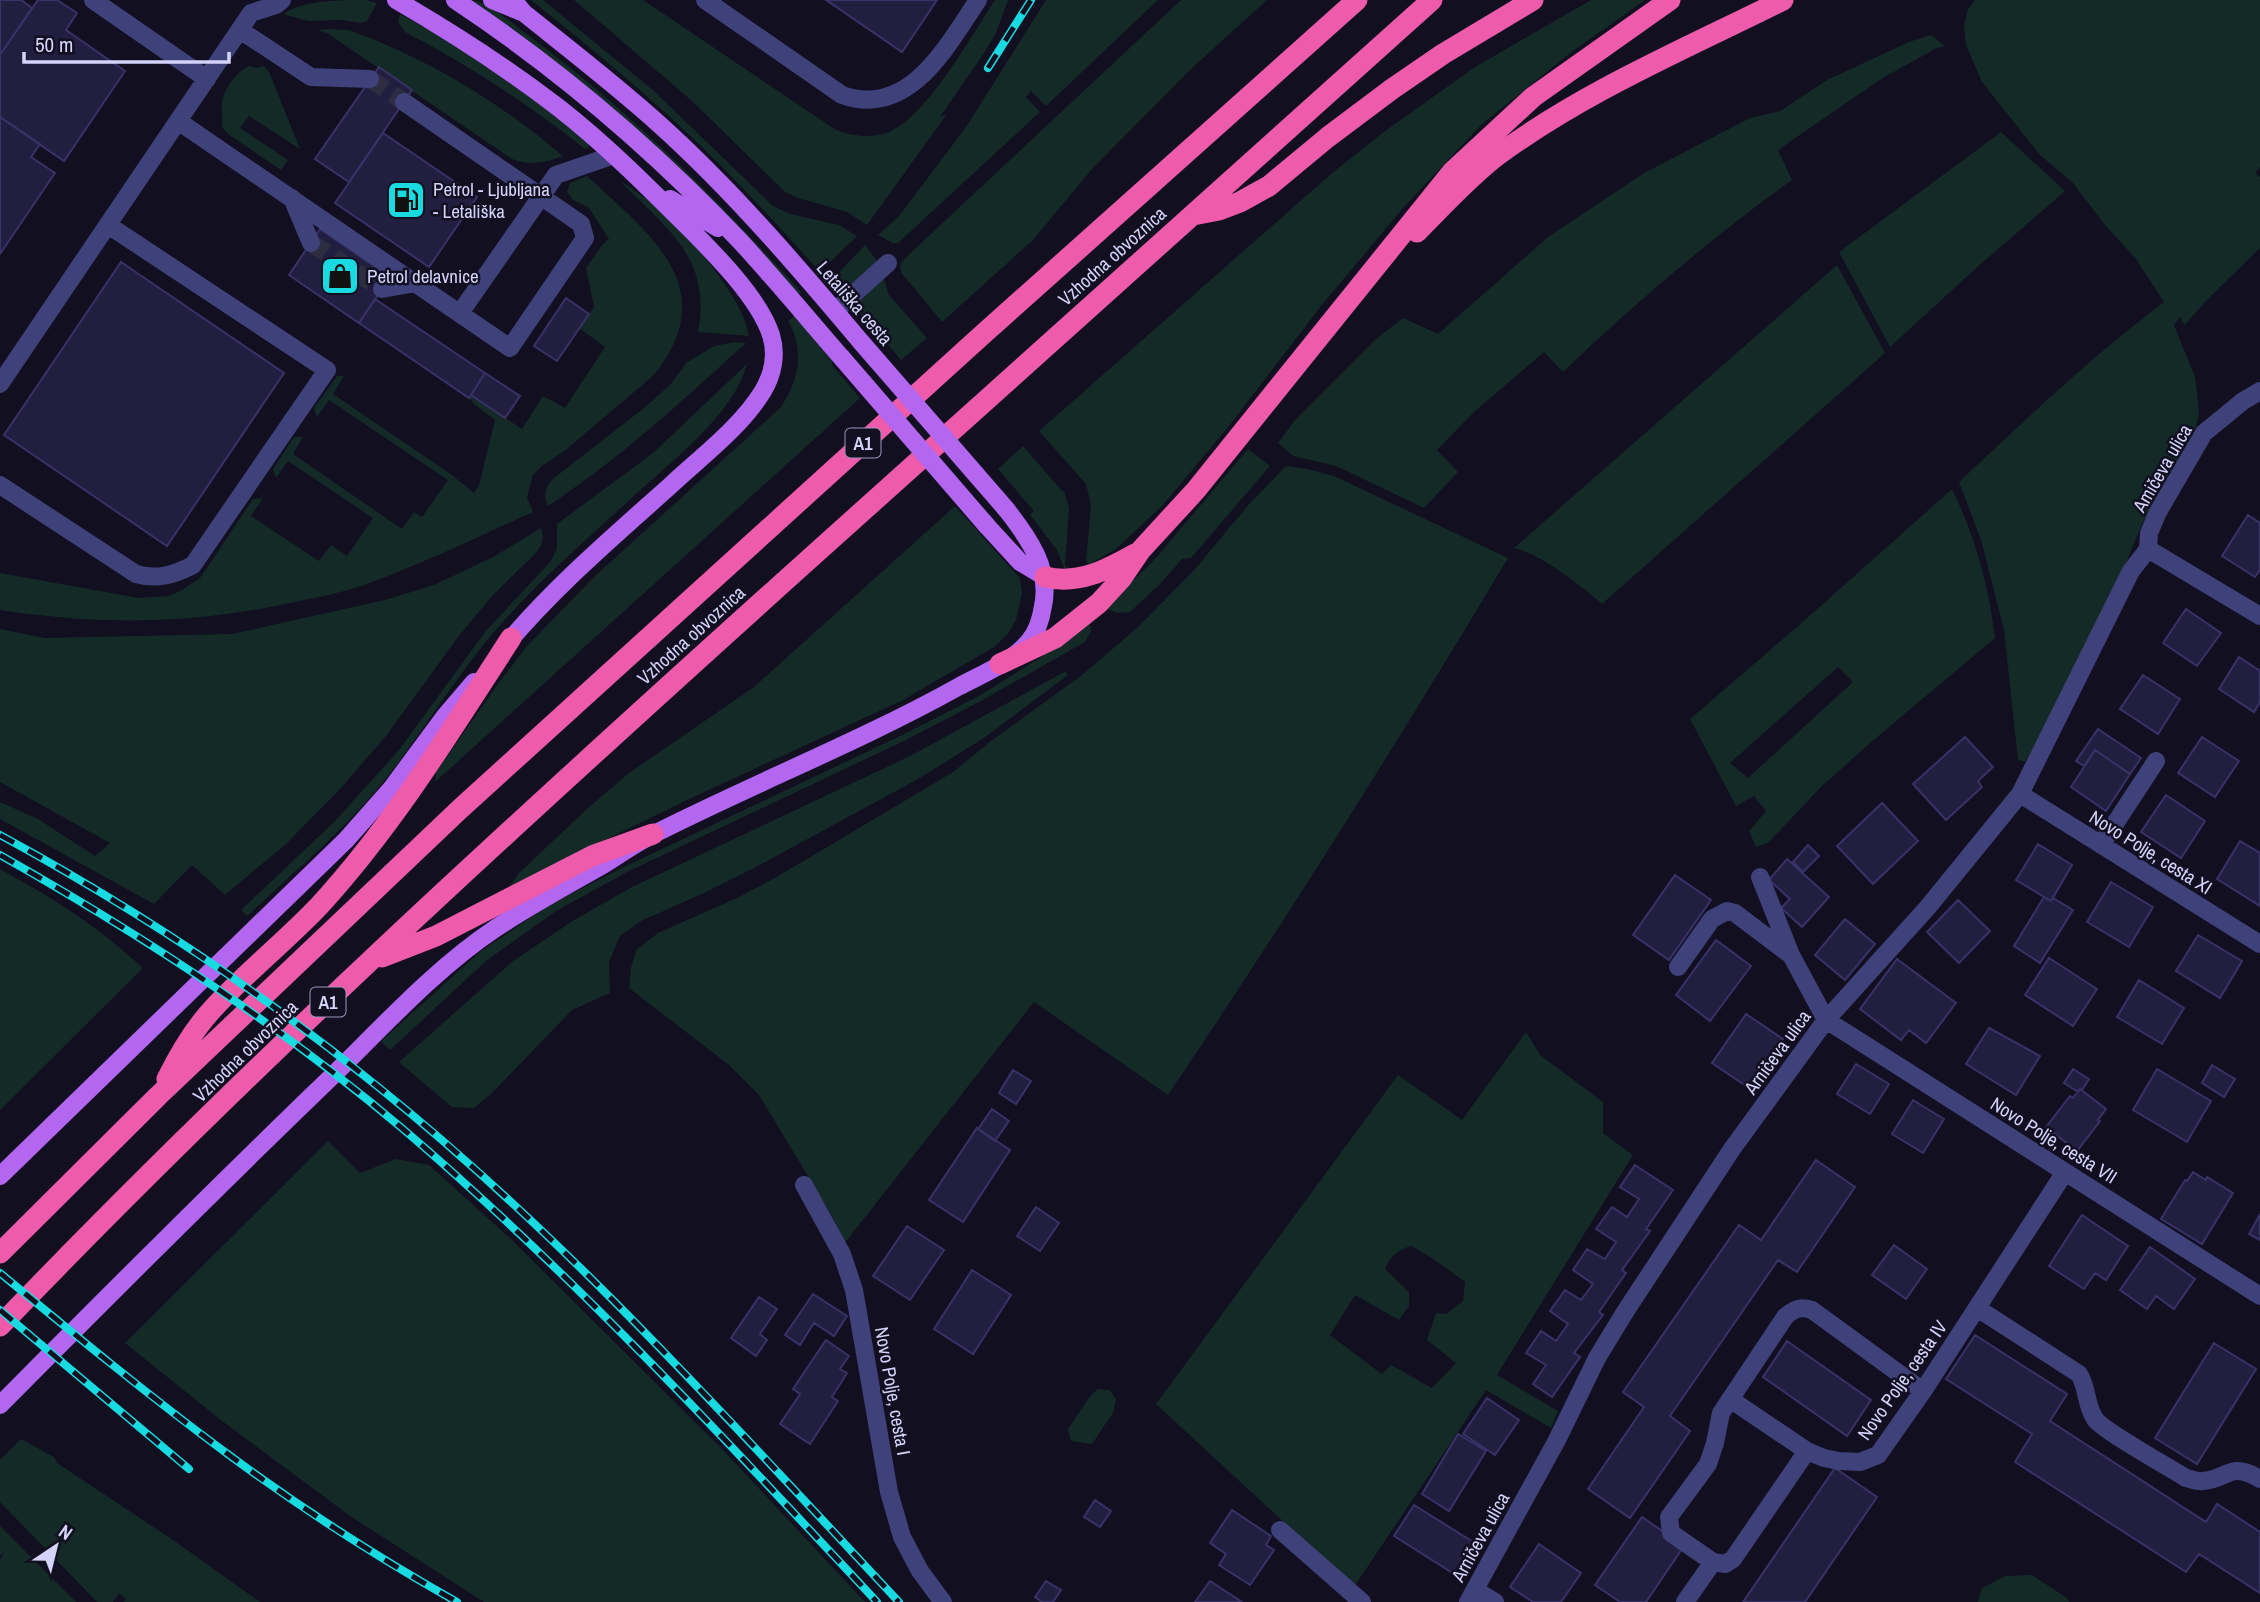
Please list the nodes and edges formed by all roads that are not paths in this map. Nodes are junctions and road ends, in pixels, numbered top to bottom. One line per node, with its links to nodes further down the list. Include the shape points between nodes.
1 (93, 0): 16 (street)
2 (282, 0): 13 (street, via 276,5)
3 (396, 0): 20 (main road, via 488,56)
4 (455, 0): 26 (main road, via 586,97 648,150)
5 (492, 0): 14 (main road, Letališka cesta)
6 (705, 0): 7 (street, via 857,101 896,94 915,82 934,64)
7 (978, 0)
8 (1357, 0): 53 (highway, Vzhodna obvoznica / A1, via 460,809)
9 (1432, 0): 24 (highway, Vzhodna obvoznica / A1)
10 (1533, 0): 24 (highway, via 1392,89 1269,186 1240,202)
11 (1670, 0): 31 (highway, via 1570,69 1495,131 1452,172)
12 (1783, 0): 31 (highway, via 1618,82 1498,155)
13 (251, 7): 15 (street)
14 (519, 7): 32 (main road, Letališka cesta, via 693,157)
15 (240, 30): 16 (street); 17 (street, via 311,77)
16 (207, 79): 19 (street)
17 (370, 79)
18 (404, 102): 22 (street)
19 (178, 121): 23 (street); 25 (street)
20 (614, 155): 21 (main road); 22 (street, via 556,175)
21 (643, 183): 26 (main road); 41 (main road, via 708,247 755,304 772,337 773,366 764,390 738,421 558,587)
22 (542, 196): 33 (street); 33 (street, via 581,224 585,238 510,348)
23 (292, 198): 27 (street); 29 (street)
24 (1191, 216): 50 (highway, Vzhodna obvoznica / A1, via 675,680)
25 (108, 225): 34 (street); 36 (street, via 327,370 193,565 179,572 149,578 136,574)
26 (739, 241): 39 (main road, bridge, via 987,526 1020,562)
27 (311, 243)
28 (888, 263): 32 (street)
29 (416, 283): 30 (street); 33 (street)
30 (382, 289)
31 (1348, 299): 38 (highway, via 1196,490)
32 (835, 311): 39 (main road, Letališka cesta, bridge, via 1006,509 1030,542)
33 (460, 313)
34 (0, 384)
35 (2260, 391): 37 (street, Amičeva ulica, via 2204,433 2158,512)
36 (0, 485)
37 (2148, 549): 40 (street); 44 (street, Arničeva ulica, via 2130,571)
38 (1140, 551): 39 (highway, via 1091,576); 42 (highway, via 1099,603 1073,624 1055,638)
39 (1045, 577): 42 (main road, Letališka cesta, via 1040,624 1024,647)
40 (2260, 616)
41 (512, 638): 53 (highway, via 362,853 320,905 210,1013 186,1043); 55 (main road, via 346,840)
42 (1000, 664): 45 (main road, Letališka cesta, via 915,710)
43 (2156, 761): 46 (street)
44 (2020, 794): 46 (street, Novo Polje, cesta XI); 52 (street, Arničeva ulica, via 1928,907)
45 (653, 834): 50 (highway, via 592,856 436,936); 63 (main road, Letališka cesta, via 539,900 454,960 199,1204)
46 (2101, 845): 48 (street, Novo Polje, cesta XI)
47 (1760, 877): 49 (street)
48 (2260, 944)
49 (1791, 955): 51 (street, via 1727,911 1712,919); 52 (street)
50 (370, 962): 60 (highway, Vzhodna obvoznica / A1, via 142,1181)
51 (1678, 967)
52 (1826, 1020): 54 (street, Novo Polje, cesta VII); 68 (street, Arničeva ulica, via 1732,1149 1597,1358)
53 (158, 1096): 57 (highway, Vzhodna obvoznica / A1)
54 (2065, 1172): 58 (street, Novo Polje, cesta VII); 59 (street, Novo Polje, cesta IV)
55 (0, 1176)
56 (804, 1185): 69 (street, Novo Polje, cesta I, via 842,1254 854,1290 889,1492 902,1537)
57 (0, 1254)
58 (2260, 1296)
59 (1977, 1308): 61 (street, Novo Polje, cesta IV); 65 (street, via 2079,1374 2096,1422 2186,1478 2203,1481 2232,1471)
60 (0, 1326)
61 (1923, 1391): 62 (street, via 1806,1308 1794,1309 1785,1317); 64 (street, Novo Polje, cesta IV, via 1878,1455 1860,1462)
62 (1730, 1399): 64 (street, Novo Polje, cesta IV); 67 (street, via 1721,1413 1708,1464 1669,1517 1671,1533)
63 (0, 1405)
64 (1807, 1451): 67 (street, via 1733,1559 1725,1564)
65 (2260, 1479)
66 (1280, 1530): 70 (street)
67 (1713, 1562): 72 (street)
68 (1472, 1596): 71 (street)
69 (943, 1602)
70 (1362, 1602)
71 (1495, 1602)
72 (1685, 1602)

